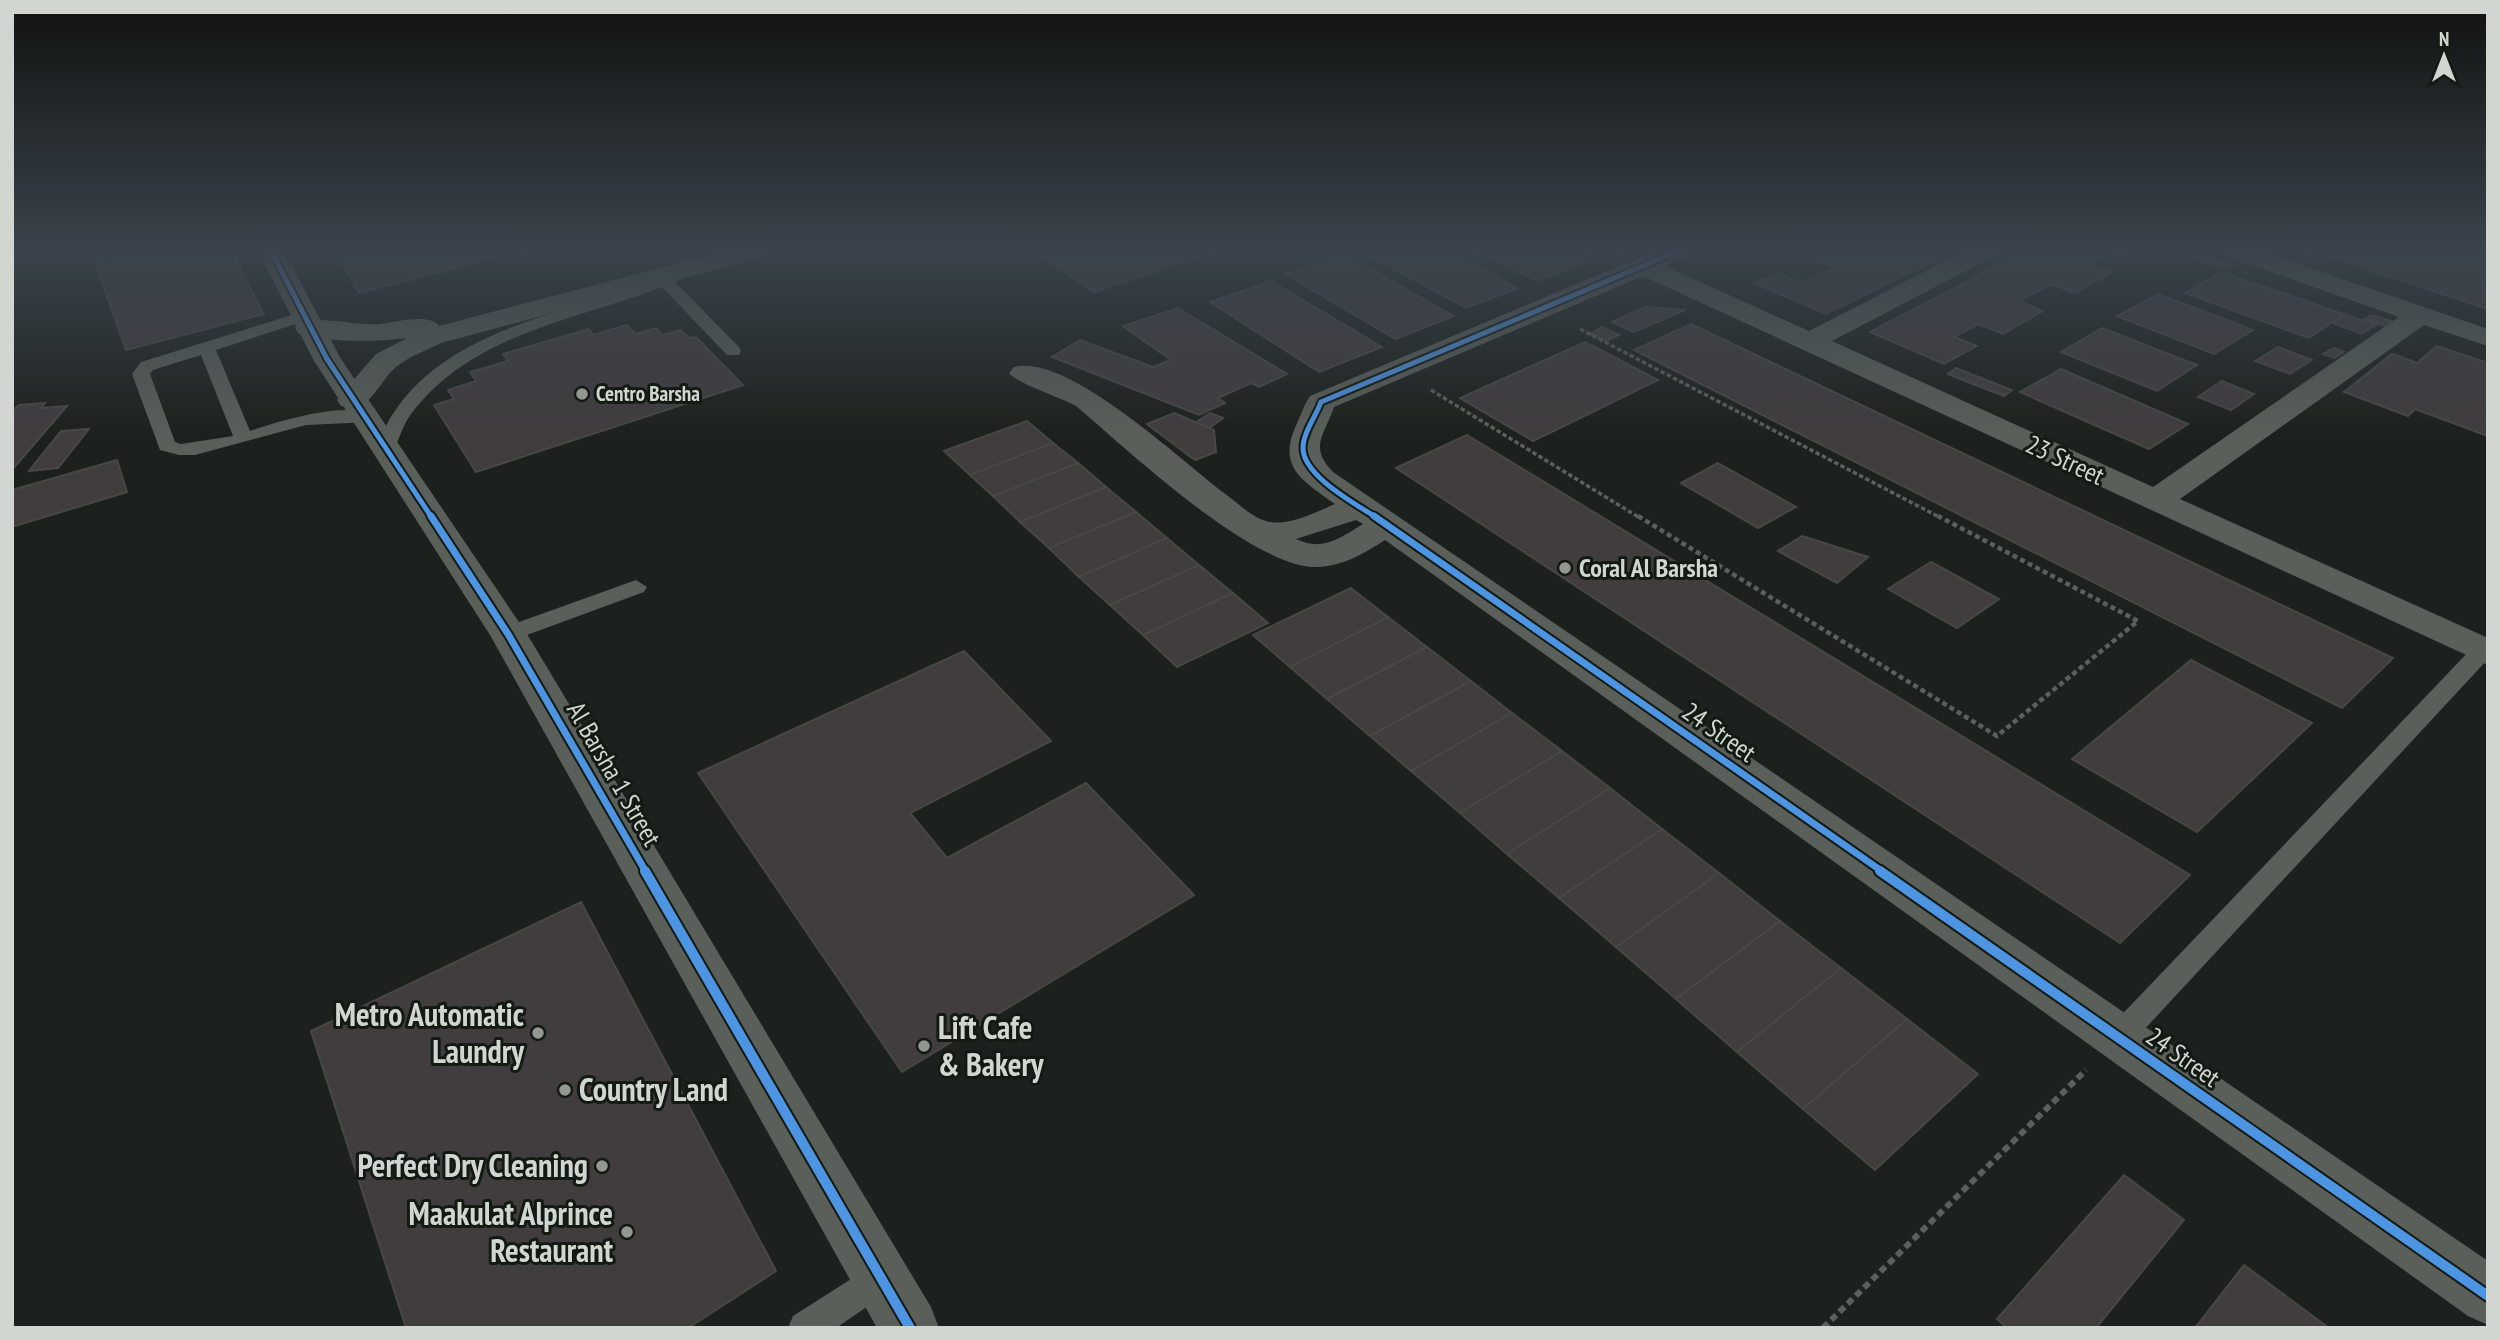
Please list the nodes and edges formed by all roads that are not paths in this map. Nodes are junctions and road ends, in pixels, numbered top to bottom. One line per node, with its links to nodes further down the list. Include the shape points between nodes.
1 (302, 312): 11 (street, Al Barsha 1 Street)
2 (493, 312): 11 (street, via 421,329 363,334)
3 (520, 312): 17 (street, via 430,337 386,360)
4 (563, 312): 17 (lane, via 472,351 415,398 395,423)
5 (709, 312): 15 (lane)
6 (1536, 312): 20 (street, 24 Street, via 1321,402 1315,421 1304,434 1301,449 1307,465)
7 (1742, 312): 13 (street, 23 Street)
8 (1868, 312): 13 (street)
9 (2410, 312): 10 (street)
10 (2420, 315): 12 (street); 19 (street)
11 (307, 322): 14 (lane); 17 (street, Al Barsha 1 Street)
12 (2488, 338)
13 (1809, 342): 19 (street, 23 Street)
14 (206, 347): 18 (lane); 18 (lane, via 155,362 141,374 167,446 178,451 197,450)
15 (729, 352)
16 (1024, 373): 20 (street, via 1087,400 1250,529 1292,552 1311,557 1332,555)
17 (367, 422): 18 (lane, via 316,418); 22 (street, Al Barsha 1 Street)
18 (243, 437)
19 (2155, 501): 23 (street, 23 Street)
20 (1374, 516): 24 (street, 24 Street)
21 (636, 587): 22 (lane)
22 (508, 634): 25 (street, Al Barsha 1 Street)
23 (2485, 652): 24 (lane)
24 (2119, 1037): 26 (street, 24 Street)
25 (881, 1277): 27 (lane); 28 (street, Al Barsha 1 Street)
26 (2488, 1296)
27 (805, 1328)
28 (910, 1328)

